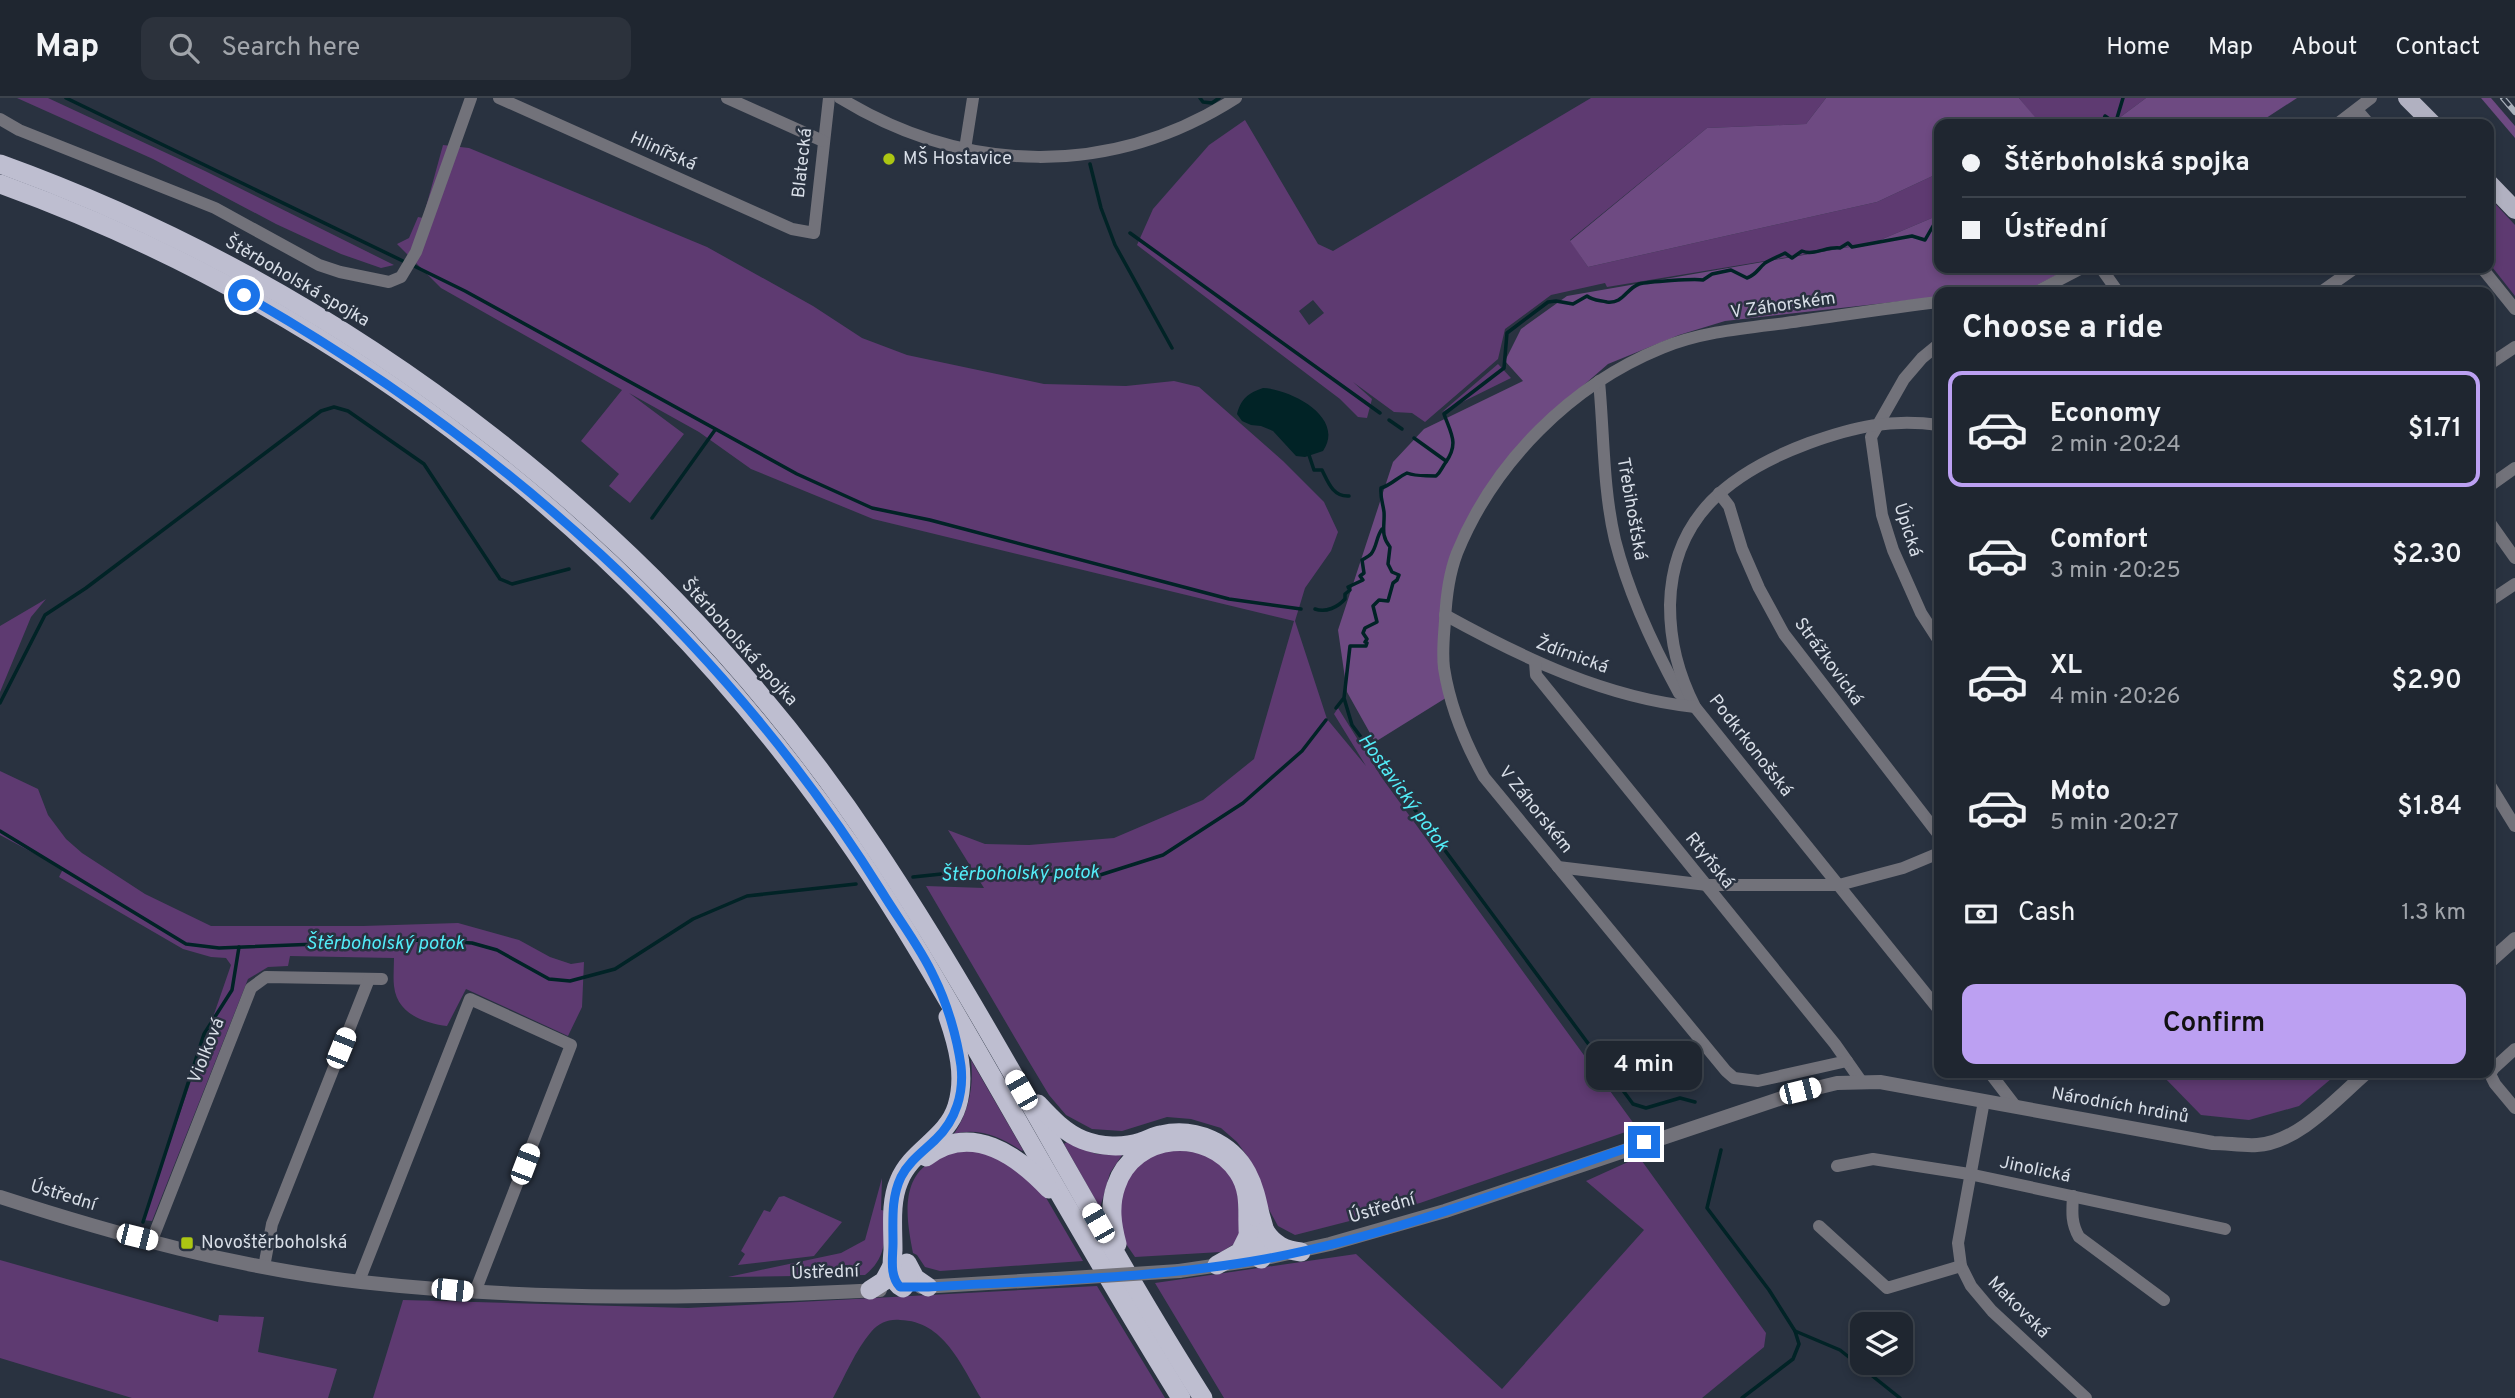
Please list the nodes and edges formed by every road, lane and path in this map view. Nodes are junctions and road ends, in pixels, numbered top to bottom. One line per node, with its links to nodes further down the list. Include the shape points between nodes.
1 (471, 98): 11 (street, via 410,265 401,277 389,282 319,265 215,208)
2 (499, 98): 21 (street, Hlinířská, via 792,229)
3 (727, 98): 15 (street)
4 (829, 98): 15 (street, Blatecká)
5 (840, 98): 16 (street, via 894,128)
6 (973, 98): 16 (street)
7 (1236, 98): 16 (street, via 1208,117 1158,137 1097,152 1042,157)
8 (2371, 98): 10 (street)
9 (2407, 98): 14 (main road)
10 (2357, 110): 12 (street); 13 (street)
11 (0, 119)
12 (2344, 119)
13 (2365, 119)
14 (2428, 119)
15 (823, 141): 21 (street, Blatecká)
16 (965, 149)
17 (0, 164): 61 (highway, Štěrboholská spojka, via 162,232 314,314 461,412 591,519 694,621 808,754 905,894)
18 (0, 184): 55 (highway, Štěrboholská spojka, via 152,248 279,315 397,390 520,482 645,597 762,726 856,852)
19 (2494, 188): 20 (main road)
20 (2515, 210)
21 (814, 233)
22 (2072, 273): 25 (street)
23 (2348, 273): 26 (street)
24 (2486, 273): 28 (street)
25 (2046, 287)
26 (2327, 287)
27 (1934, 303): 32 (street, V Záhorském, via 1718,333 1665,346)
28 (2515, 309)
29 (2515, 347): 31 (street)
30 (1934, 348): 33 (street, via 1904,379)
31 (2494, 361)
32 (1599, 381): 42 (street, V Záhorském, via 1551,418 1495,484 1457,555); 45 (street, Třebihošťská, via 1606,481 1629,589 1679,693)
33 (1880, 423): 34 (street, Podkrkonošská); 37 (street, Podkrkonošská, via 1790,450); 43 (street, Úpická, via 1871,437 1882,516 1905,581)
34 (1934, 425)
35 (2515, 468): 36 (street)
36 (2494, 483)
37 (1719, 493): 45 (street, Podkrkonošská, via 1684,536 1673,571 1672,646); 48 (street, Strážkovická, via 1729,506 1750,569 1784,634)
38 (2494, 528): 39 (street)
39 (2515, 558)
40 (2515, 584): 41 (street)
41 (2494, 598)
42 (1445, 615): 44 (street, Ždírnická); 50 (street, V Záhorském, via 1444,668 1460,728 1484,777)
43 (1934, 632)
44 (1535, 662): 45 (street, Ždírnická, via 1610,689); 51 (street, Rtyňská, via 1536,675)
45 (1695, 707): 52 (street, Podkrkonošská)
46 (2494, 792): 47 (street)
47 (2515, 826)
48 (1934, 829)
49 (1934, 855): 52 (street)
50 (1558, 867): 51 (street); 60 (street, V Záhorském, via 1734,1078 1758,1081)
51 (1707, 885): 52 (street); 60 (street, Rtyňská)
52 (1839, 885): 58 (street, Podkrkonošská)
53 (2515, 939): 54 (street)
54 (2494, 958)
55 (934, 976): 75 (highway, Štěrboholská spojka); 85 (highway, via 956,1042 961,1089 951,1119 899,1181 893,1208)
56 (369, 979): 57 (street, Violková); 79 (street, Violková, via 267,977 251,988); 83 (street, via 272,1224)
57 (382, 979)
58 (1934, 1004)
59 (2515, 1049): 62 (street)
60 (1847, 1061): 66 (street, Rtyňská)
61 (1008, 1067): 78 (highway, via 1055,1121 1084,1141 1124,1146 1181,1133 1217,1143 1233,1154 1248,1175); 90 (highway, Štěrboholská spojka)
62 (2494, 1070)
63 (1994, 1078): 68 (street)
64 (2360, 1078): 68 (street, Národních hrdinů, via 2302,1128 2258,1145 2213,1143)
65 (2492, 1078): 69 (street)
66 (1861, 1081): 67 (street, Národních hrdinů); 70 (street, Národních hrdinů, via 1800,1091)
67 (1984, 1101): 68 (street, Národních hrdinů); 72 (street, Makovská)
68 (2016, 1107)
69 (2515, 1108)
70 (1644, 1142): 80 (street, Ústřední, via 1445,1211)
71 (1837, 1166): 72 (street, Jinolická, via 1872,1159)
72 (1969, 1174): 74 (street, Jinolická); 84 (street, Makovská, via 1958,1243)
73 (0, 1196): 79 (street, Ústřední, via 80,1223)
74 (2073, 1196): 77 (street, Jinolická); 92 (street, via 2073,1227 2079,1237)
75 (1074, 1219): 85 (highway, via 1042,1181 1002,1150 970,1142 946,1146 918,1166 904,1190); 93 (highway, Štěrboholská spojka)
76 (1819, 1226): 84 (street, via 1886,1289)
77 (2225, 1229)
78 (1257, 1232): 80 (highway, via 1285,1249); 81 (highway, via 1251,1251); 82 (highway, via 1240,1252); 90 (highway, via 1239,1173 1225,1158 1209,1147 1186,1141 1150,1147 1122,1172 1112,1206 1117,1245)
79 (152, 1240): 83 (street, Ústřední)
80 (1301, 1252): 81 (street, Ústřední)
81 (1261, 1259): 82 (street, Ústřední)
82 (1217, 1265): 87 (street, Ústřední, bridge)
83 (264, 1266): 86 (street, Ústřední)
84 (1961, 1266): 95 (street, Makovská, via 1992,1311)
85 (900, 1267): 87 (highway); 88 (highway, via 908,1282); 89 (highway)
86 (359, 1281): 91 (street, Ústřední); 91 (street, via 470,999 571,1045)
87 (928, 1287): 88 (street, Ústřední)
88 (903, 1288): 89 (street, Ústřední)
89 (870, 1290): 91 (street, Ústřední, via 715,1296)
90 (1137, 1290): 94 (highway, Štěrboholská spojka)
91 (475, 1293)
92 (2164, 1300)
93 (1181, 1398)
94 (1203, 1398)
95 (2086, 1398)

